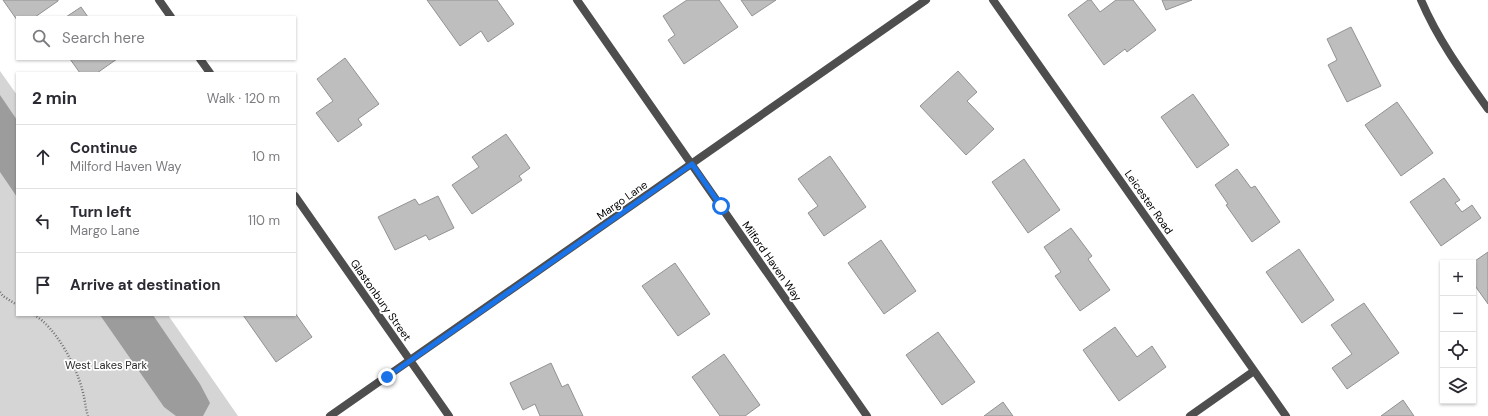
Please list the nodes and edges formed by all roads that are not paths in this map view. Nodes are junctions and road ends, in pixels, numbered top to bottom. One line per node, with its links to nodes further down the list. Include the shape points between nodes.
1 (159, 0): 6 (street)
2 (577, 0): 10 (street, Milford Haven Way)
3 (926, 0): 10 (street, Margo Lane)
4 (993, 0): 13 (street, Leicester Road)
5 (1421, 0): 9 (street, via 1439,38)
6 (170, 16)
7 (201, 60): 8 (street)
8 (209, 72)
9 (1488, 109)
10 (692, 164): 12 (street, Margo Lane); 16 (street, Milford Haven Way)
11 (296, 197): 12 (street, Glastonbury Street)
12 (410, 361): 14 (street, Margo Lane); 15 (street, Glastonbury Street)
13 (1254, 371): 17 (street); 18 (street, Leicester Road)
14 (330, 416)
15 (449, 416)
16 (866, 416)
17 (1190, 416)
18 (1286, 416)

